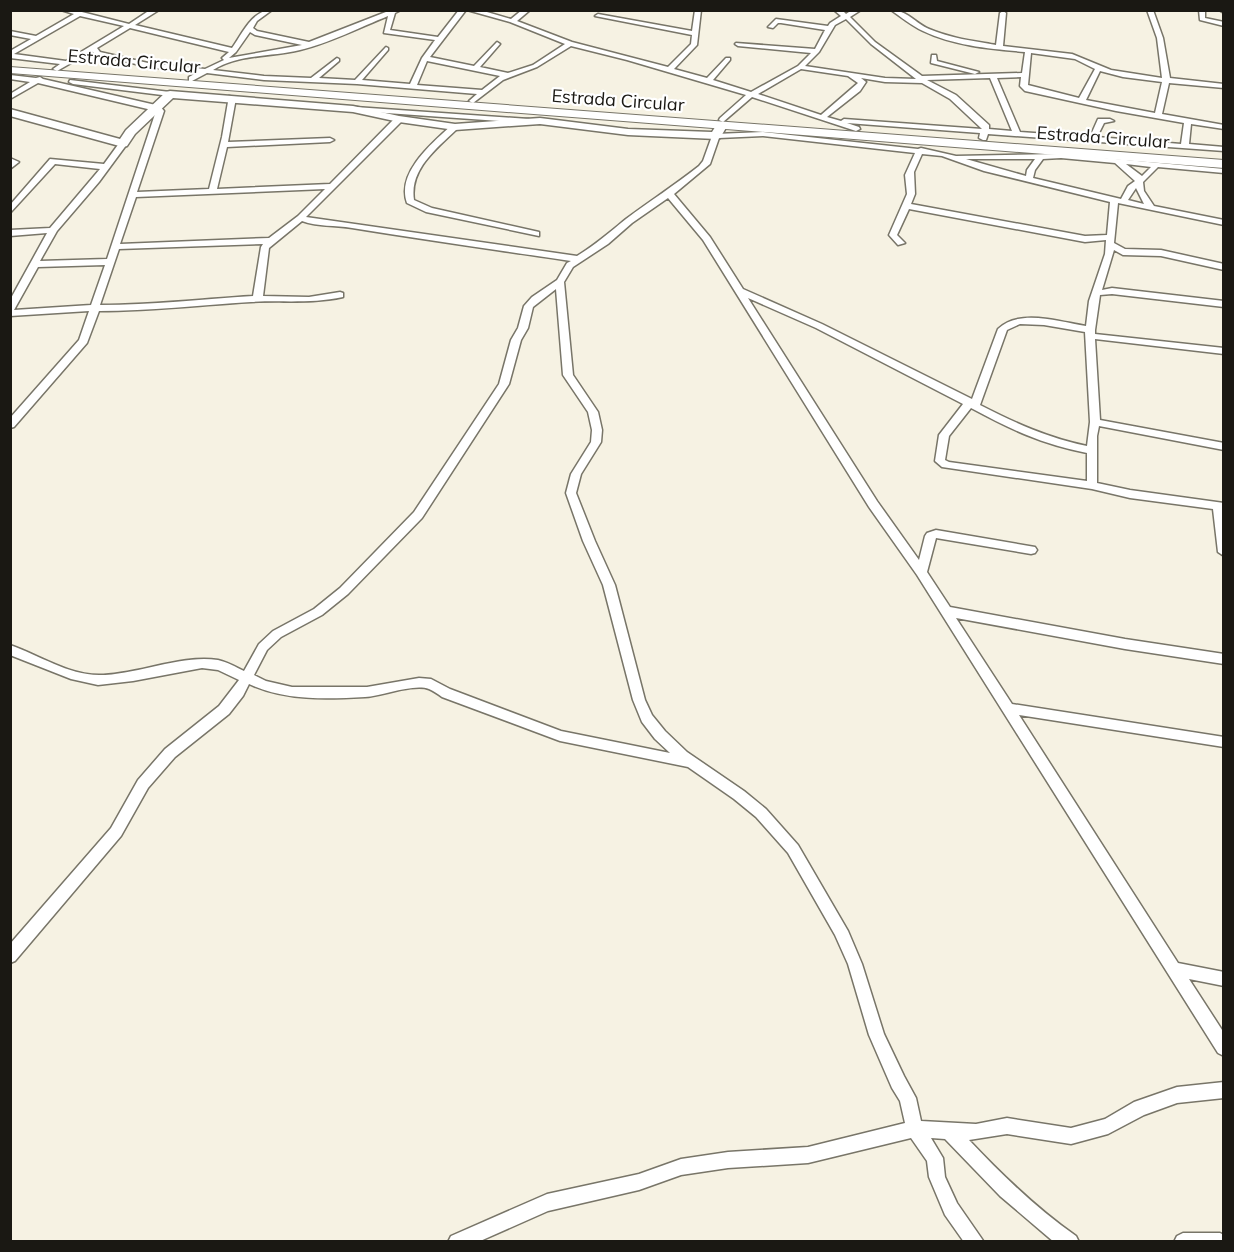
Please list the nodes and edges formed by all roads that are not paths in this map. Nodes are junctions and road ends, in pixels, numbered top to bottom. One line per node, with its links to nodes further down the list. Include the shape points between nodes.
1 (64, 10): 16 (street)
2 (156, 10): 22 (street)
3 (268, 10): 24 (street)
4 (527, 10): 19 (street)
5 (698, 10): 28 (street)
6 (894, 10): 35 (street, via 934,34)
7 (1150, 10): 62 (street, via 1160,38)
8 (1202, 10): 21 (street, via 1202,18)
9 (462, 11): 10 (street); 30 (street)
10 (471, 11): 14 (street)
11 (837, 11): 12 (street); 18 (street)
12 (856, 11): 18 (street)
13 (393, 12): 20 (street); 25 (street)
14 (492, 13): 19 (street)
15 (1003, 13): 35 (street)
16 (79, 14): 22 (street); 29 (street)
17 (598, 16): 28 (street)
18 (844, 16): 26 (street); 63 (street)
19 (512, 21): 33 (street)
20 (367, 23): 25 (street); 31 (street)
21 (1224, 24)
22 (131, 26): 37 (street); 38 (street)
23 (771, 27): 26 (street, via 781,21)
24 (249, 28): 31 (street, via 255,33); 38 (street)
25 (387, 28): 30 (street, via 386,32)
26 (828, 28): 39 (street)
27 (10, 33): 29 (street)
28 (694, 33): 53 (street, via 693,47)
29 (37, 38): 41 (street)
30 (439, 39): 43 (street)
31 (310, 44): 46 (street)
32 (497, 44): 49 (street)
33 (570, 44): 53 (street); 56 (street, via 535,66)
34 (738, 44): 39 (street)
35 (999, 48): 40 (street)
36 (386, 49): 67 (street)
37 (95, 50): 48 (street); 54 (street, via 148,65)
38 (234, 51): 46 (street)
39 (817, 51): 50 (street)
40 (1028, 52): 51 (street, via 1077,57); 58 (street)
41 (10, 55): 48 (street)
42 (934, 56): 57 (street, via 933,62)
43 (425, 58): 49 (street); 70 (street)
44 (728, 59): 66 (street)
45 (337, 60): 64 (street)
46 (219, 63): 54 (street)
47 (10, 65): 48 (main road, Estrada Circular)
48 (62, 66): 65 (main road, Estrada Circular)
49 (477, 67): 56 (street)
50 (800, 67): 55 (street); 72 (street)
51 (1099, 68): 62 (street); 76 (street)
52 (10, 70): 61 (main road, Estrada Circular)
53 (669, 70): 66 (street)
54 (206, 71): 64 (street); 65 (street)
55 (843, 74): 60 (street); 68 (street)
56 (507, 75): 74 (street)
57 (989, 75): 58 (street); 63 (street); 91 (street)
58 (1025, 75): 76 (street, via 1026,88)
59 (10, 77): 61 (street)
60 (870, 77): 63 (street); 68 (street)
61 (44, 78): 65 (main road, Estrada Circular); 71 (street); 73 (street); 77 (street)
62 (1166, 78): 69 (street); 80 (street)
63 (922, 79): 92 (street, via 973,113 983,123)
64 (313, 80): 67 (street)
65 (187, 81): 71 (street); 74 (main road, Estrada Circular); 81 (main road, Estrada Circular)
66 (708, 81): 72 (street)
67 (357, 82): 70 (street)
68 (862, 82): 82 (street)
69 (1224, 86)
70 (412, 87): 74 (street)
71 (170, 94): 75 (street); 77 (street)
72 (751, 95): 82 (street); 88 (street, via 737,105)
73 (10, 97)
74 (478, 97): 88 (main road, Estrada Circular)
75 (232, 98): 78 (street); 96 (street)
76 (1082, 100): 80 (street)
77 (157, 108): 95 (street, via 130,132); 114 (street, via 160,115)
78 (353, 109): 81 (street); 83 (street)
79 (10, 112): 95 (street)
80 (1158, 116): 86 (street)
81 (541, 117): 87 (street); 88 (main road, Estrada Circular)
82 (823, 117): 84 (street)
83 (399, 119): 87 (street); 112 (street)
84 (834, 121): 90 (street); 92 (street)
85 (1110, 121): 94 (street, via 1101,121)
86 (1188, 121): 89 (street); 97 (street)
87 (455, 127): 124 (street, via 412,175 410,201 429,210)
88 (720, 127): 90 (main road, Estrada Circular); 99 (street, via 763,135); 102 (main road, Estrada Circular); 115 (street, via 707,162)
89 (1224, 127)
90 (856, 129): 92 (main road, Estrada Circular)
91 (1017, 134): 92 (street); 94 (street)
92 (985, 136): 103 (main road, Estrada Circular)
93 (330, 140): 96 (street)
94 (1092, 140): 97 (street)
95 (123, 144): 108 (street)
96 (223, 145): 113 (street)
97 (1185, 146): 98 (street)
98 (1224, 149)
99 (921, 150): 100 (street); 117 (street, via 909,178 912,189)
100 (955, 157): 101 (street); 110 (street)
101 (1040, 157): 102 (street); 110 (street)
102 (1110, 158): 105 (main road, Estrada Circular); 106 (street); 111 (street, via 1136,174)
103 (1224, 158)
104 (10, 160): 107 (street, via 15,162)
105 (1224, 164)
106 (1156, 165): 109 (street); 111 (street)
107 (10, 167)
108 (106, 167): 119 (street, via 53,161); 122 (street)
109 (1224, 171)
110 (1029, 180): 116 (street)
111 (1139, 181): 116 (street); 118 (street, via 1140,191)
112 (331, 186): 113 (street); 120 (street)
113 (212, 192): 114 (street)
114 (133, 195): 128 (street)
115 (669, 195): 129 (street); 136 (street, via 707,239)
116 (1118, 201): 118 (street); 126 (street)
117 (906, 206): 126 (street); 127 (street, via 893,235)
118 (1151, 208): 121 (street)
119 (10, 211)
120 (301, 218): 125 (street); 129 (street)
121 (1224, 223)
122 (53, 230): 123 (street); 131 (street)
123 (10, 233)
124 (536, 234)
125 (271, 241): 128 (street); 139 (street, via 265,247)
126 (1111, 241): 132 (street, via 1123,252 1161,253); 134 (street)
127 (902, 243)
128 (114, 247): 130 (street)
129 (578, 259): 133 (street)
130 (110, 262): 131 (street); 141 (street)
131 (35, 264): 142 (street)
132 (1224, 267)
133 (560, 282): 158 (street, via 530,306 504,384 418,515 344,591 263,646); 161 (street, via 568,375 593,412 597,430 596,442 576,474 571,493 609,585 639,700 660,735)
134 (1100, 283): 135 (street); 137 (street)
135 (1112, 291): 137 (street); 140 (street)
136 (741, 292): 145 (street, via 819,326); 154 (street, via 824,428)
137 (1096, 293): 143 (street)
138 (340, 295): 139 (street, via 309,300)
139 (256, 299): 141 (street, via 147,308)
140 (1224, 304)
141 (96, 307): 142 (street); 147 (street, via 84,341)
142 (10, 311)
143 (1090, 333): 144 (street); 145 (street, via 1022,320 1007,323); 146 (street)
144 (1224, 351)
145 (972, 404): 149 (street, via 1016,428); 150 (street, via 944,435 940,461 946,465)
146 (1095, 422): 148 (street); 149 (street)
147 (10, 425)
148 (1224, 447)
149 (1092, 452): 150 (street)
150 (1092, 485): 151 (street)
151 (1221, 507): 153 (street)
152 (1031, 550): 154 (street, via 936,534 928,541)
153 (1224, 552)
154 (921, 572): 155 (street)
155 (945, 611): 157 (street); 159 (street)
156 (10, 650): 158 (street, via 75,676 98,680 202,663 220,665)
157 (1224, 659)
158 (247, 677): 161 (street, via 292,692 367,692 419,682 431,684 560,736); 162 (street, via 224,710 170,753 143,784 116,832)
159 (1007, 708): 160 (street); 163 (street)
160 (1224, 742)
161 (690, 762): 167 (street, via 761,813 810,876 855,964 877,1035 908,1098)
162 (10, 956)
163 (1175, 969): 164 (street); 165 (street)
164 (1224, 979)
165 (1224, 1048)
166 (1224, 1090): 168 (street, via 1176,1095 1140,1108 1108,1126 1071,1136 1007,1126 976,1132)
167 (914, 1129): 168 (street); 169 (street, via 808,1155 681,1167 639,1182 547,1203); 170 (street, via 935,1158 937,1177 951,1209)
168 (949, 1131): 171 (street, via 1013,1198)
169 (457, 1242)
170 (975, 1242)
171 (1070, 1242)
172 (1183, 1242): 173 (street)
173 (1221, 1242)

